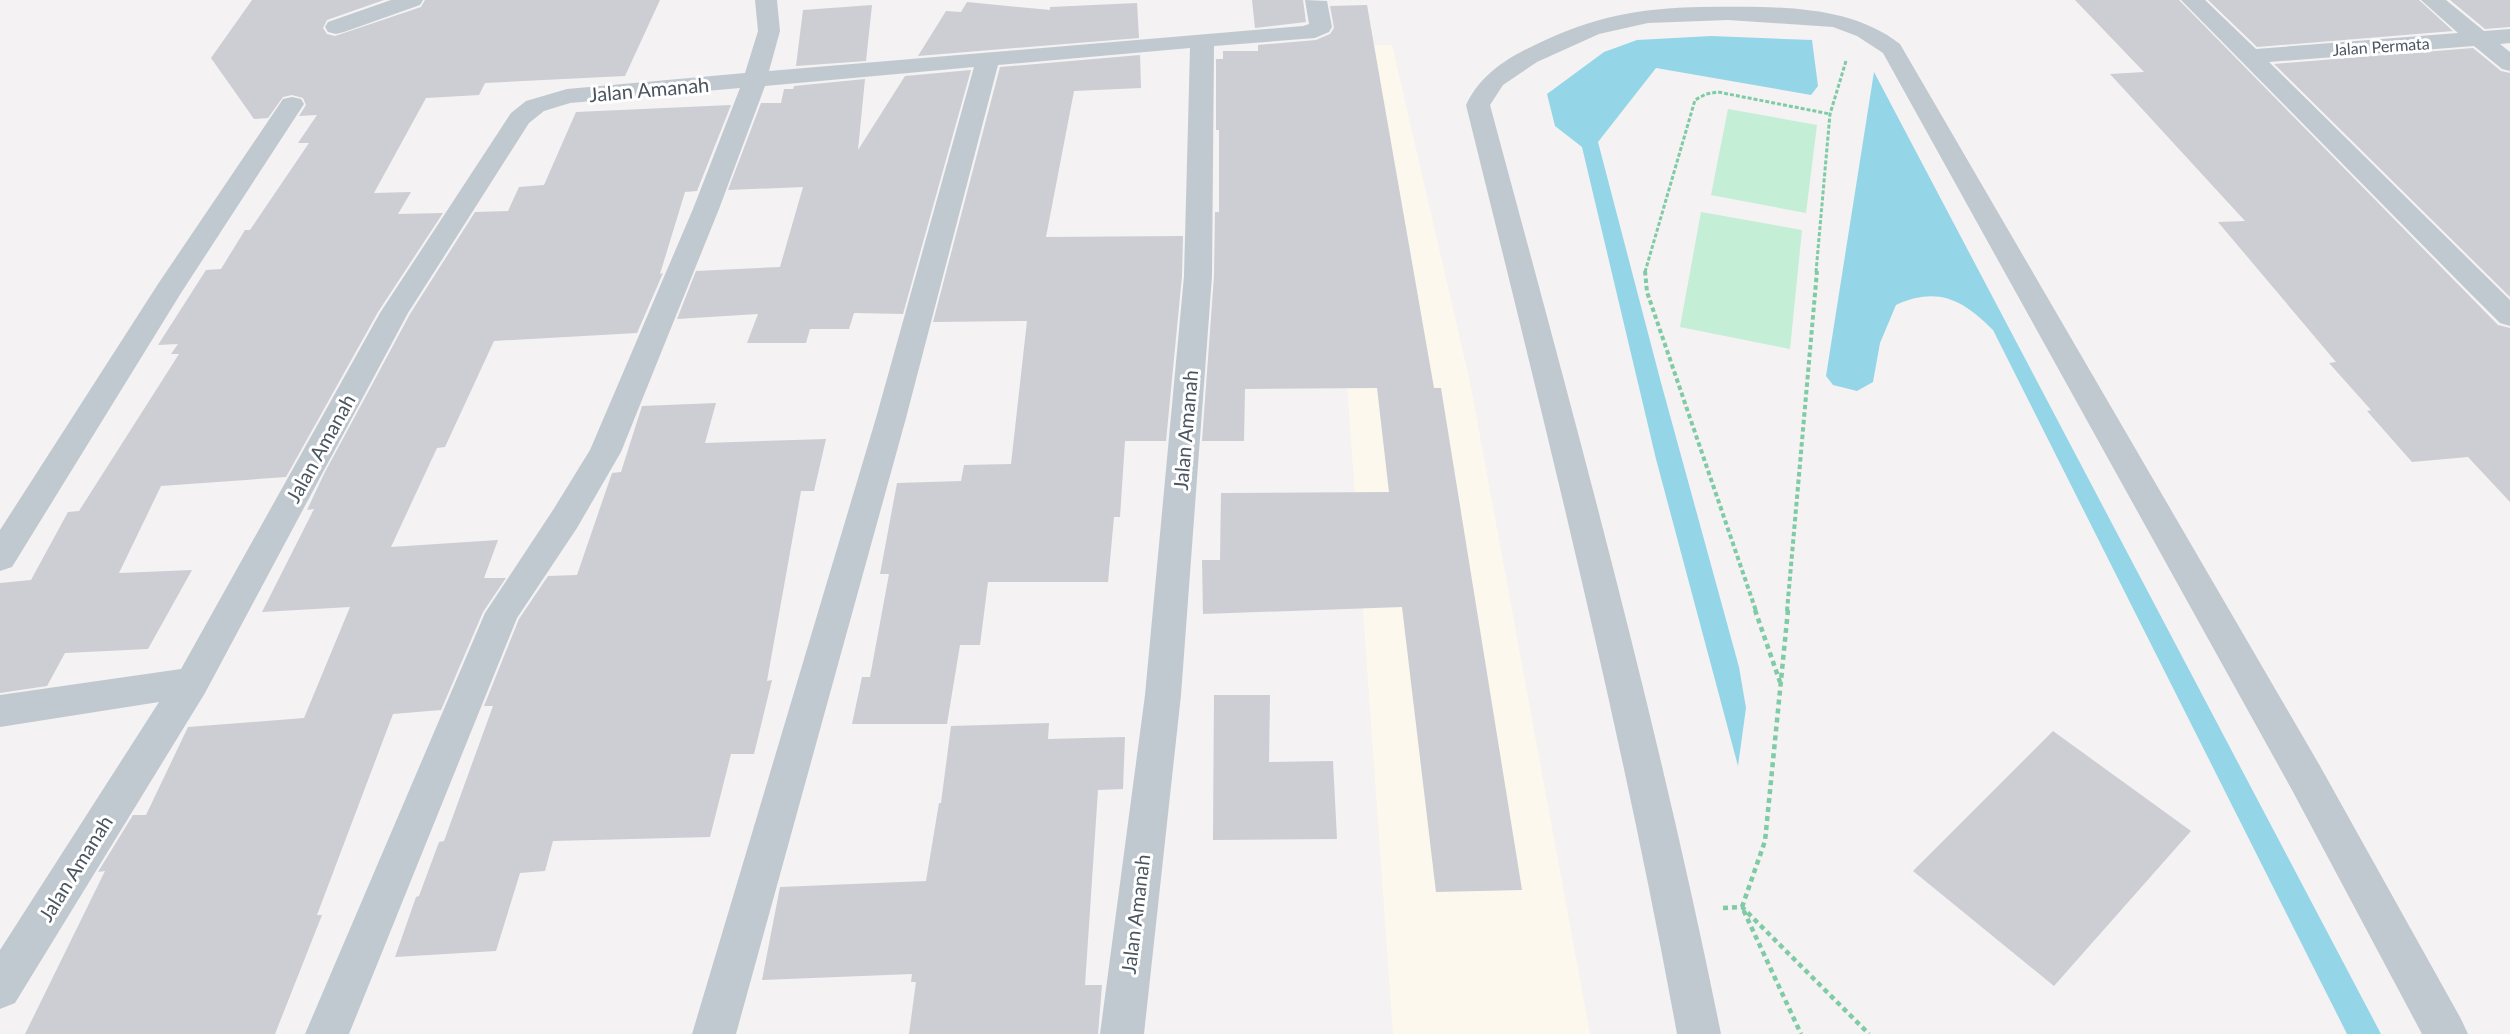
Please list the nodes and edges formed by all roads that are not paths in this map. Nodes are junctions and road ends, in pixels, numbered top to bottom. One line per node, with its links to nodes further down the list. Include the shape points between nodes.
1 (412, 0): 6 (street)
2 (766, 0): 13 (street, via 770,31)
3 (2192, 0): 10 (street)
4 (2432, 0): 8 (street)
5 (1316, 1): 9 (street, via 1321,27 1307,33)
6 (336, 27)
7 (2510, 36): 8 (street, Jalan Permata)
8 (2479, 38): 10 (street, Jalan Permata); 12 (street)
9 (1202, 40): 11 (street, Jalan Amanah); 22 (street, Jalan Amanah, via 1198,276 1163,695)
10 (2252, 56): 15 (street, via 2436,246)
11 (988, 58): 13 (street, Jalan Amanah); 21 (street, via 887,429)
12 (2510, 64)
13 (755, 80): 17 (street, Jalan Amanah, via 567,96 535,106 520,118 394,313); 20 (street, via 689,252 605,452 502,613)
14 (292, 104): 16 (street, via 168,290)
15 (2510, 316)
16 (0, 558)
17 (192, 682): 18 (street); 19 (street, Jalan Amanah)
18 (0, 711)
19 (0, 988)
20 (327, 1034)
21 (714, 1034)
22 (1122, 1034)
23 (1699, 1034): 24 (street, via 1675,909 1584,514 1478,105 1483,92 1514,63 1570,36 1623,20 1672,15 1834,20 1876,35 1892,49 2300,768)
24 (2446, 1034)

